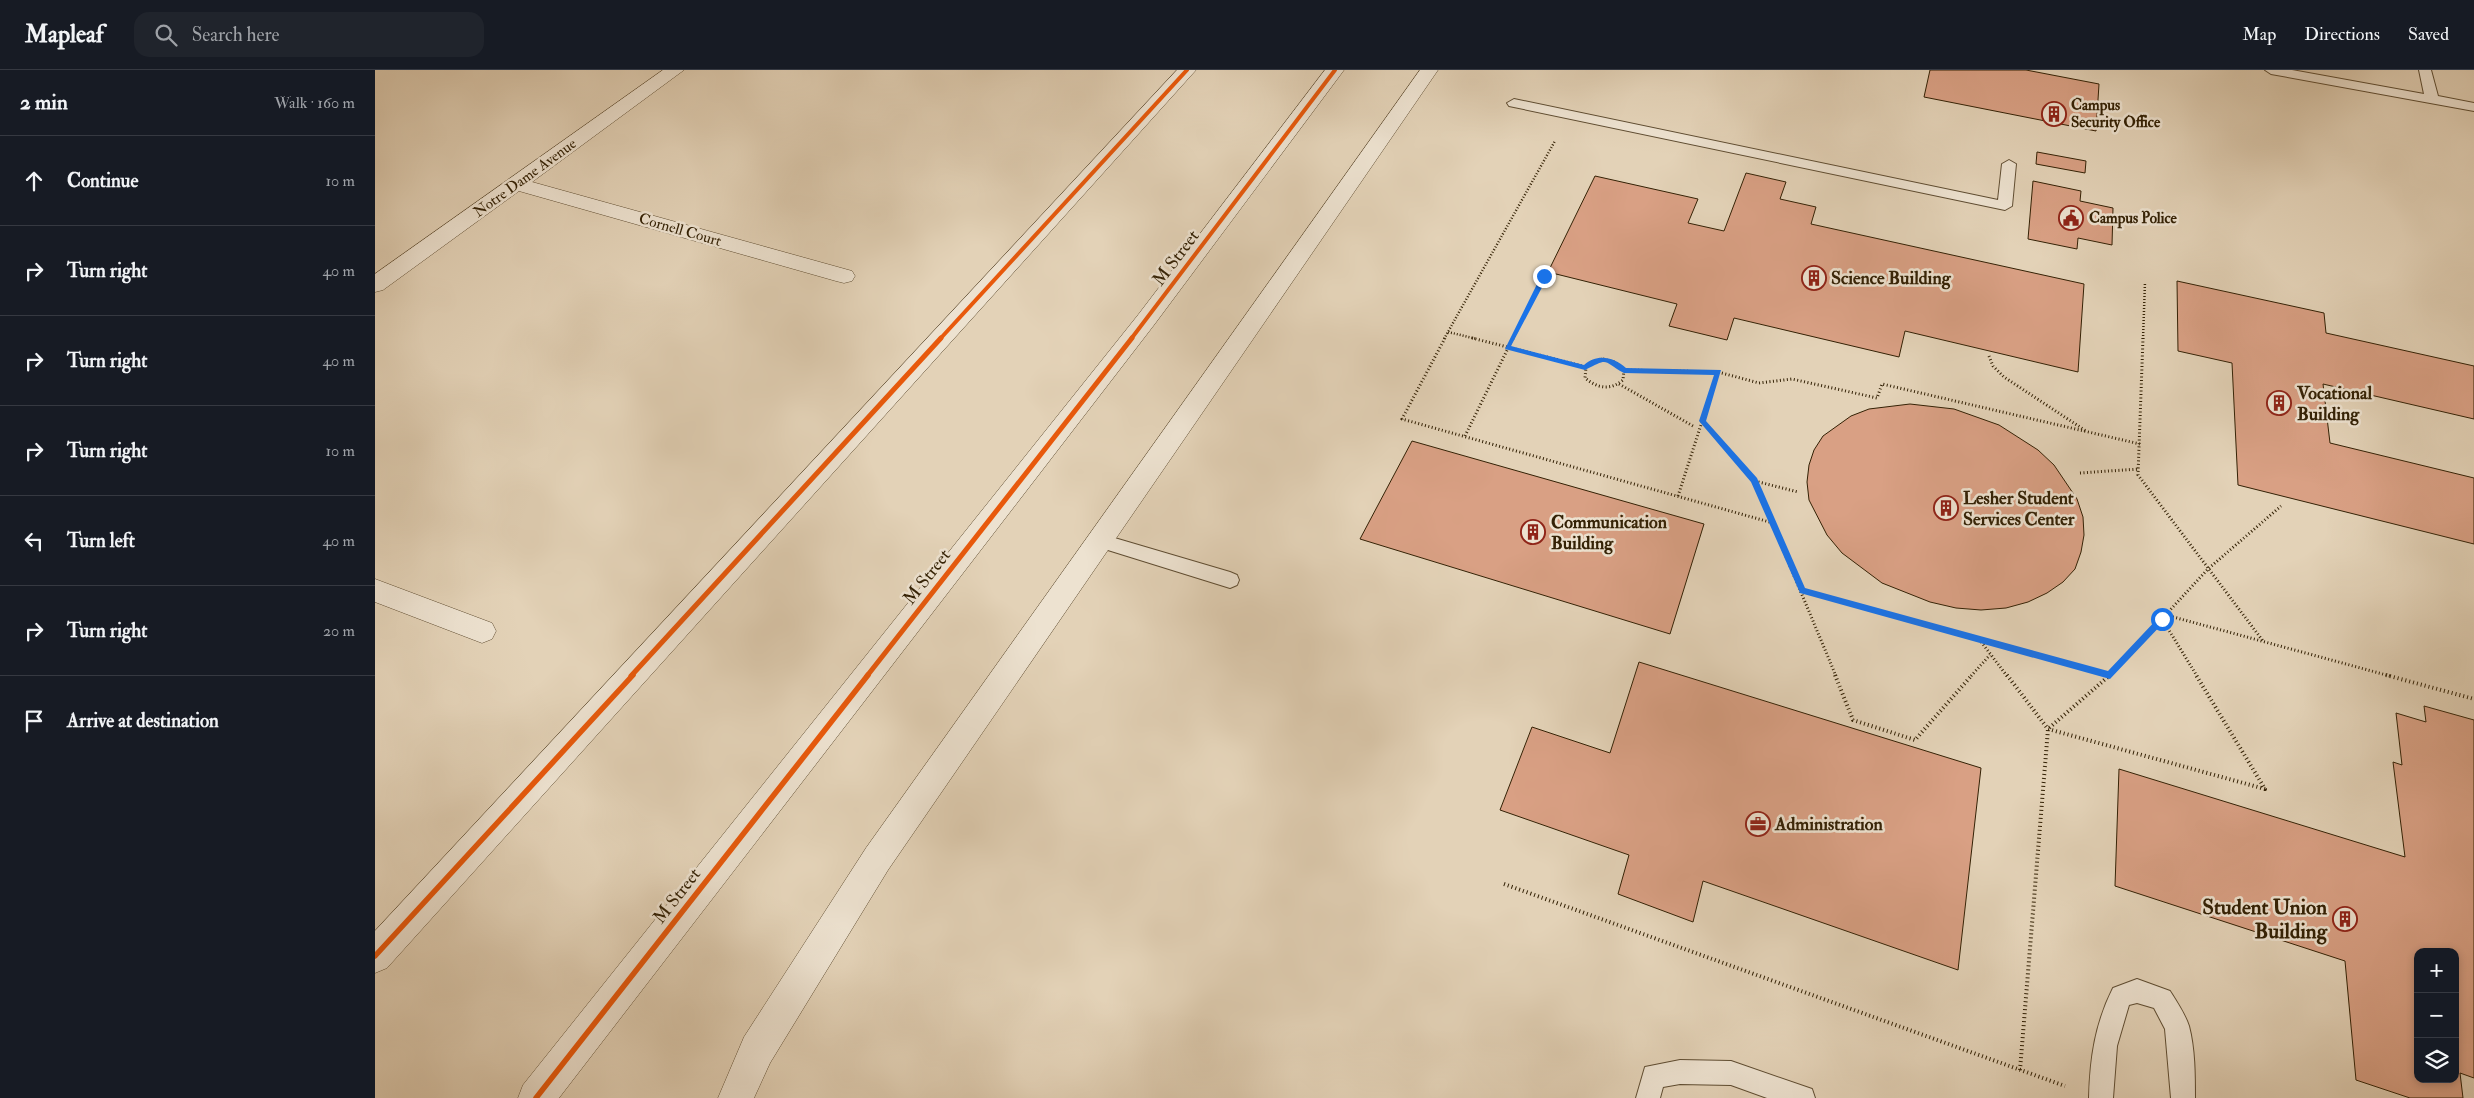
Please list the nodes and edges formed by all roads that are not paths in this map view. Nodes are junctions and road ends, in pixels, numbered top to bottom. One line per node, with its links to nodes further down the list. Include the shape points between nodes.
1 (675, 70): 11 (street, Notre Dame Avenue)
2 (1187, 70): 18 (street)
3 (1335, 70): 19 (street, M Street, via 1146,320)
4 (1429, 70): 14 (street)
5 (2271, 70): 7 (lane)
6 (2425, 70): 7 (lane)
7 (2431, 100): 9 (lane)
8 (1514, 103): 10 (lane, via 2005,206)
9 (2474, 107)
10 (2009, 164)
11 (516, 184): 12 (street, Cornell Court); 13 (street, Notre Dame Avenue)
12 (844, 276)
13 (375, 285)
14 (1101, 541): 15 (lane); 20 (street, via 877,859 757,1050)
15 (1230, 580)
16 (375, 590): 17 (street)
17 (482, 631)
18 (375, 956)
19 (536, 1098)
20 (736, 1098)
21 (1648, 1098): 22 (lane, via 1654,1076 1680,1072 1731,1073)
22 (1803, 1098)
23 (2101, 1098): 24 (lane, via 2102,1051 2109,1018 2121,996 2137,991 2162,999 2177,1027 2183,1066)
24 (2183, 1098)

